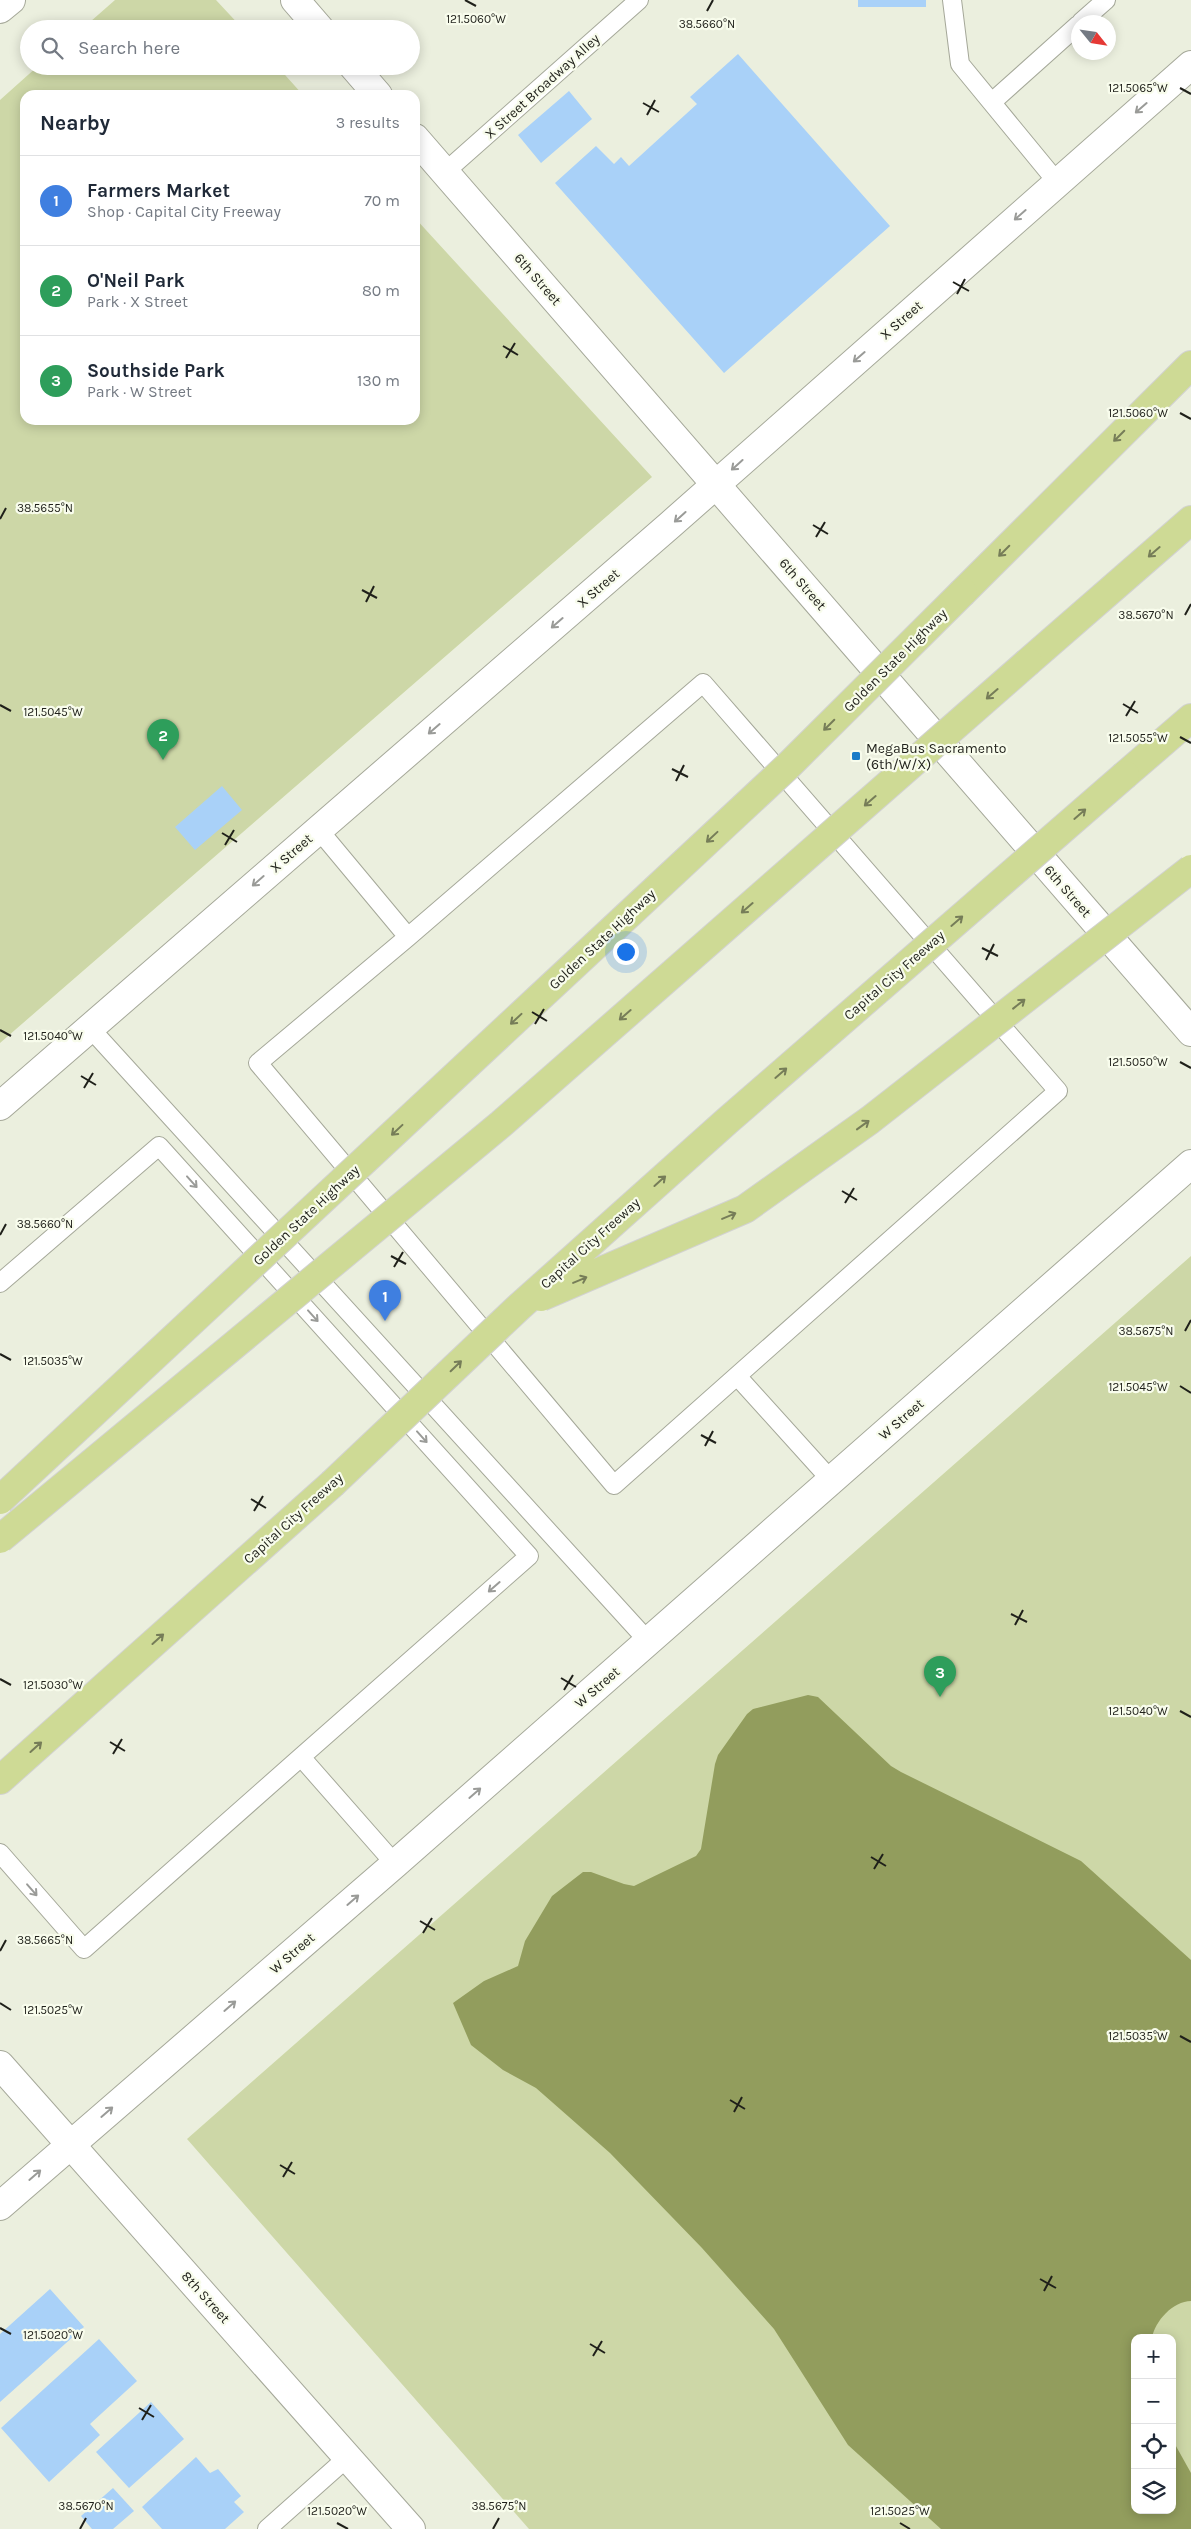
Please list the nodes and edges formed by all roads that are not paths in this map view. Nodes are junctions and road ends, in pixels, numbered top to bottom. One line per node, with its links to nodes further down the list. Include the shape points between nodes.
1 (11, 0): 6 (main road)
2 (295, 0): 8 (main road)
3 (639, 0): 15 (lane, X Street Broadway Alley)
4 (952, 0): 13 (lane, via 960,64)
5 (1106, 0): 7 (lane)
6 (0, 9)
7 (1090, 15)
8 (312, 20)
9 (1071, 32): 13 (lane)
10 (1191, 65): 16 (main road, X Street, one-way to 16)
11 (361, 75): 12 (main road)
12 (374, 90)
13 (992, 102): 16 (lane)
14 (420, 144): 15 (main road, 6th Street)
15 (445, 172): 18 (main road, 6th Street)
16 (1057, 182): 18 (main road, X Street, one-way to 18)
17 (1191, 365): 32 (highway, Golden State Highway, one-way to 32, bridge, via 781,773)
18 (716, 484): 21 (main road, X Street, one-way to 21); 25 (main road, 6th Street)
19 (1191, 520): 33 (highway, one-way to 33, bridge, via 501,1124)
20 (1191, 718): 29 (highway, Capital City Freeway, one-way to 20, bridge, via 734,1114)
21 (318, 829): 23 (lane); 24 (main road, X Street, one-way to 24)
22 (1191, 869): 29 (highway, one-way to 22, bridge, via 745,1209 870,1120)
23 (408, 937): 30 (lane, via 258,1063 614,1485); 30 (lane, via 703,683 1058,1091)
24 (90, 1028): 26 (main road, X Street); 34 (lane)
25 (1191, 1032)
26 (0, 1106)
27 (1191, 1164): 31 (main road, W Street)
28 (0, 1284): 35 (lane, one-way to 35, via 159,1146 529,1556)
29 (519, 1307): 36 (highway, Capital City Freeway, one-way to 29, bridge, via 332,1484)
30 (737, 1376): 31 (lane)
31 (831, 1480): 34 (main road, W Street)
32 (0, 1500)
33 (0, 1538)
34 (648, 1641): 38 (main road, W Street, one-way to 34)
35 (301, 1757): 37 (lane, one-way to 35, via 84,1949); 38 (lane)
36 (0, 1780)
37 (0, 1853)
38 (395, 1864): 40 (main road, W Street, one-way to 38)
39 (0, 2065): 40 (main road, 8th Street)
40 (70, 2144): 41 (main road, W Street, one-way to 40); 42 (main road, 8th Street)
41 (0, 2206)
42 (348, 2457): 43 (lane); 44 (main road, 8th Street)
43 (267, 2529)
44 (411, 2529)

